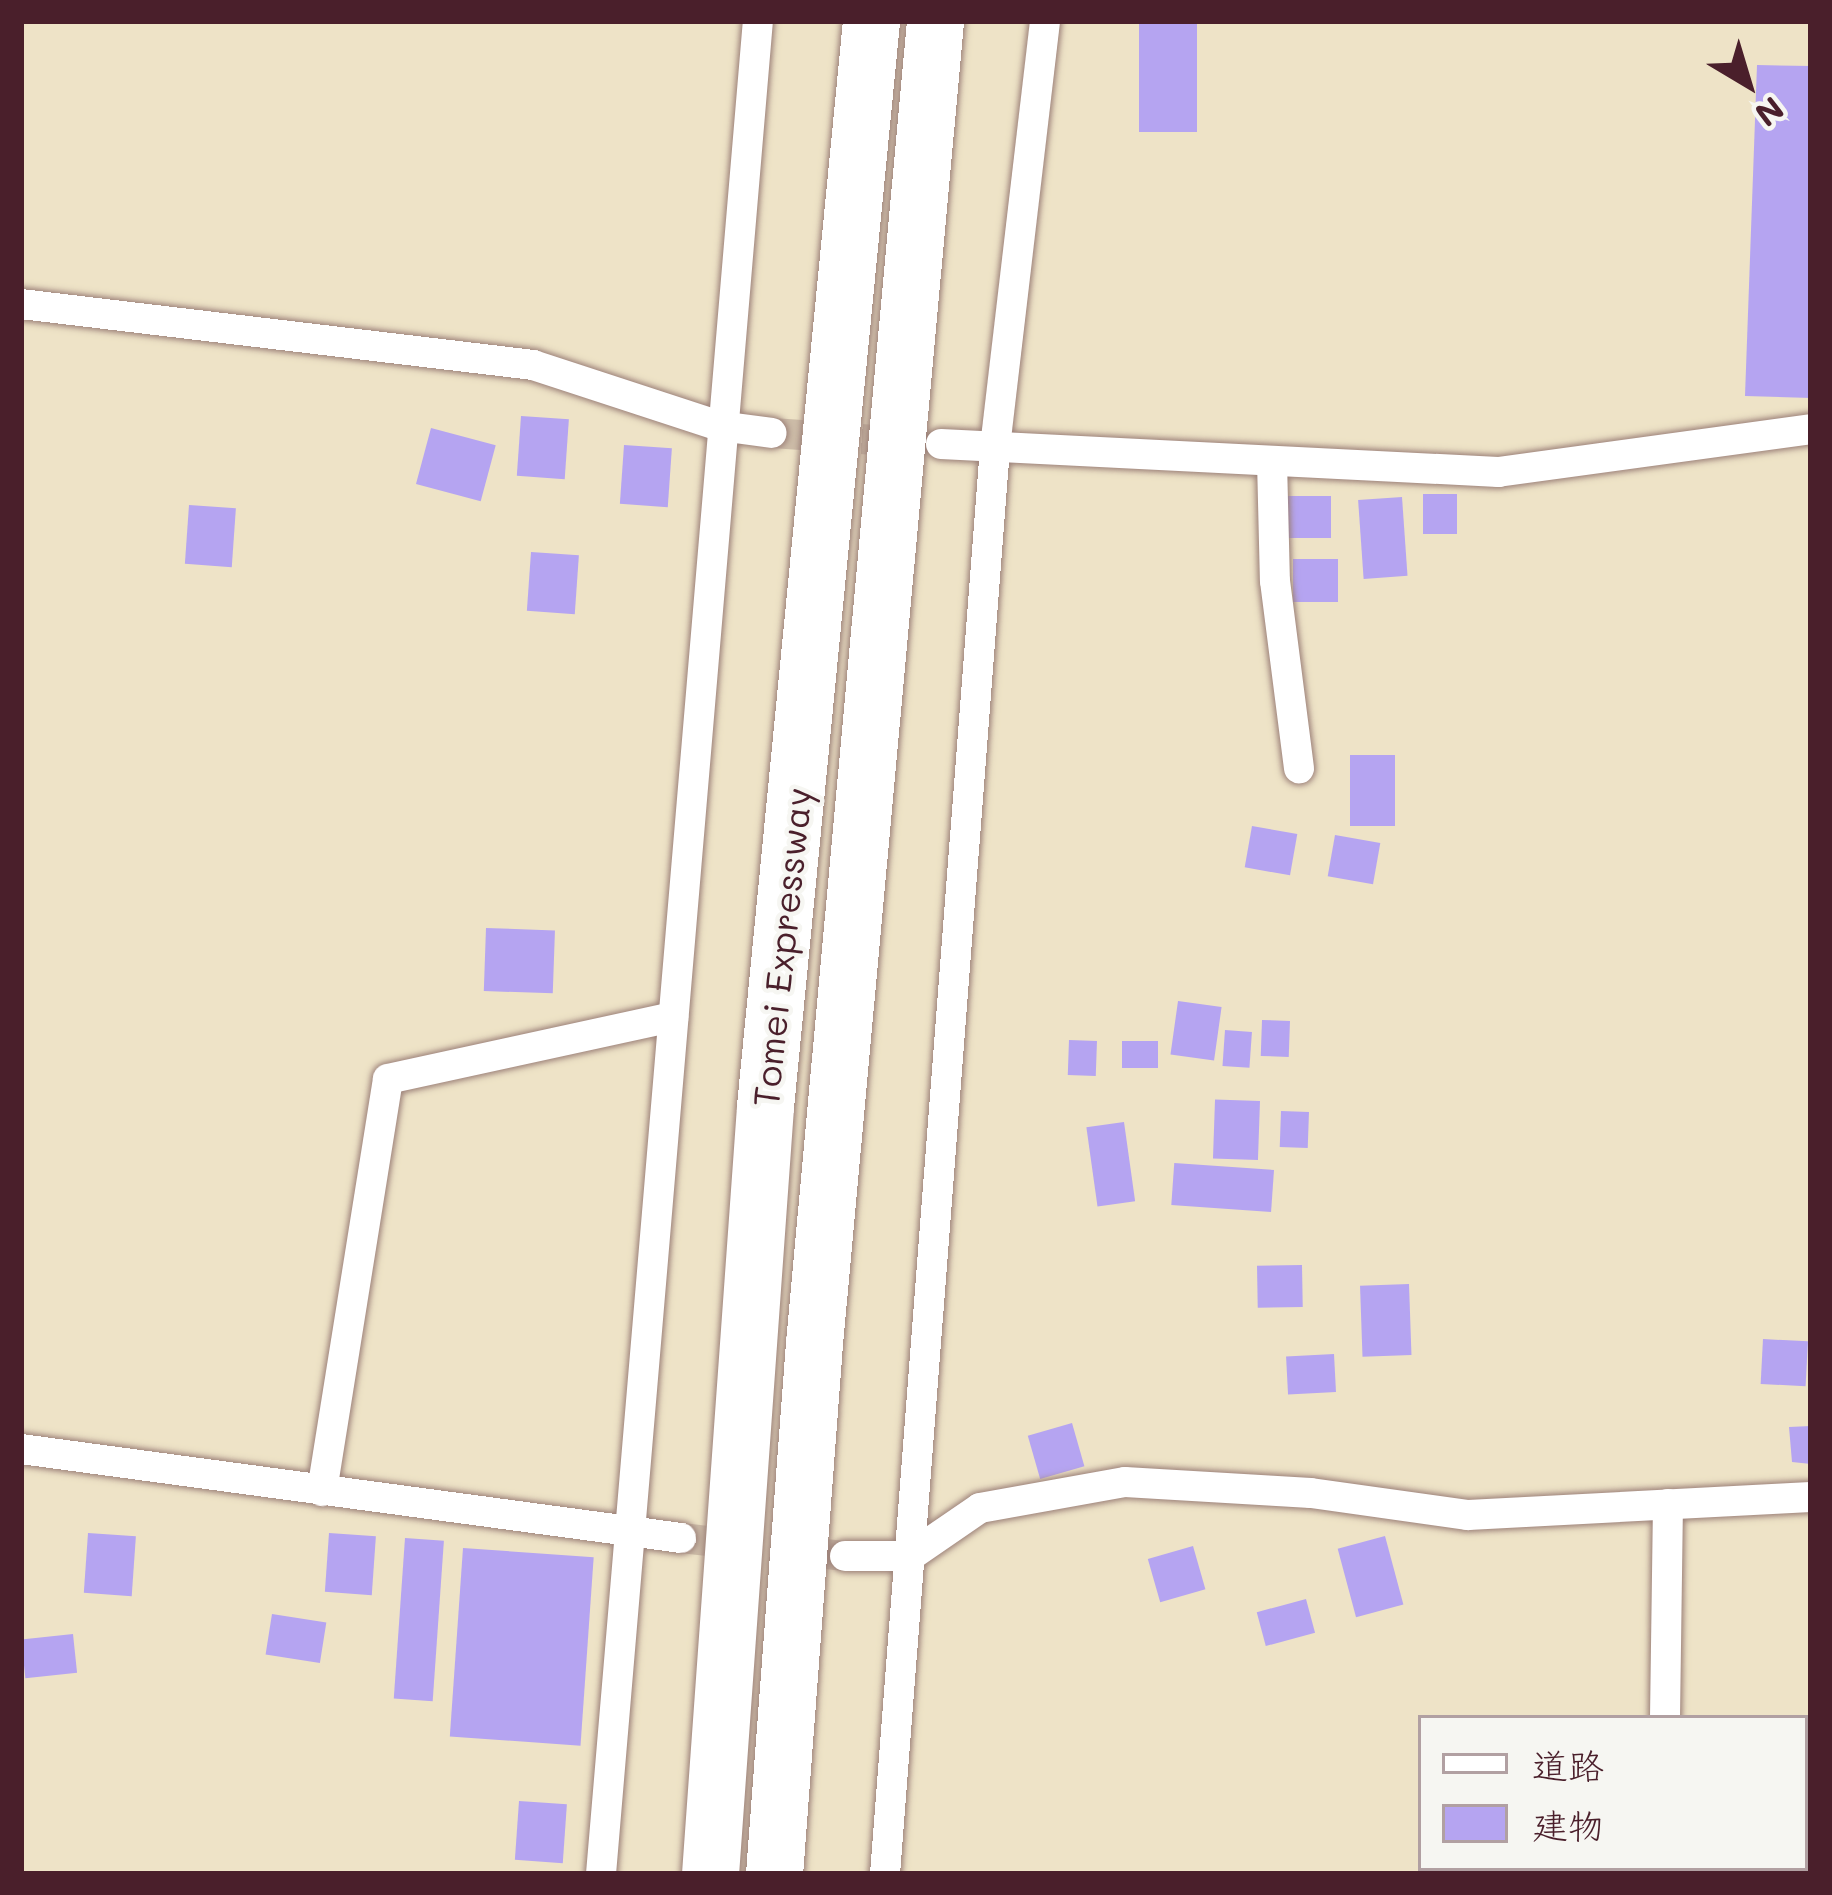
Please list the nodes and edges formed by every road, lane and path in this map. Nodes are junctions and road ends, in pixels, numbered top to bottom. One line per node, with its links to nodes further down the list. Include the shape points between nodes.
1 (758, 21): 6 (street)
2 (871, 21): 24 (highway, Tomei Expressway, via 765,1106)
3 (935, 21): 25 (highway, Tomei Expressway, via 814,1343)
4 (1046, 21): 10 (street)
5 (21, 304): 6 (street, via 533,365)
6 (720, 426): 8 (street); 13 (street)
7 (1811, 429): 11 (street, via 1498,472)
8 (772, 434)
9 (941, 444): 10 (street)
10 (995, 447): 11 (street); 21 (street)
11 (1272, 460): 12 (street, via 1275,581)
12 (1299, 768)
13 (673, 1017): 15 (street, via 388,1079); 18 (street)
14 (21, 1449): 15 (street)
15 (322, 1491): 18 (street)
16 (1811, 1497): 17 (street)
17 (1668, 1504): 21 (street, via 1468,1514 1311,1492 1125,1482 980,1508); 22 (street)
18 (632, 1535): 19 (street); 23 (street)
19 (681, 1538)
20 (845, 1556): 21 (street)
21 (910, 1556): 26 (street)
22 (1666, 1715)
23 (602, 1874)
24 (710, 1874)
25 (774, 1874)
26 (885, 1874)

